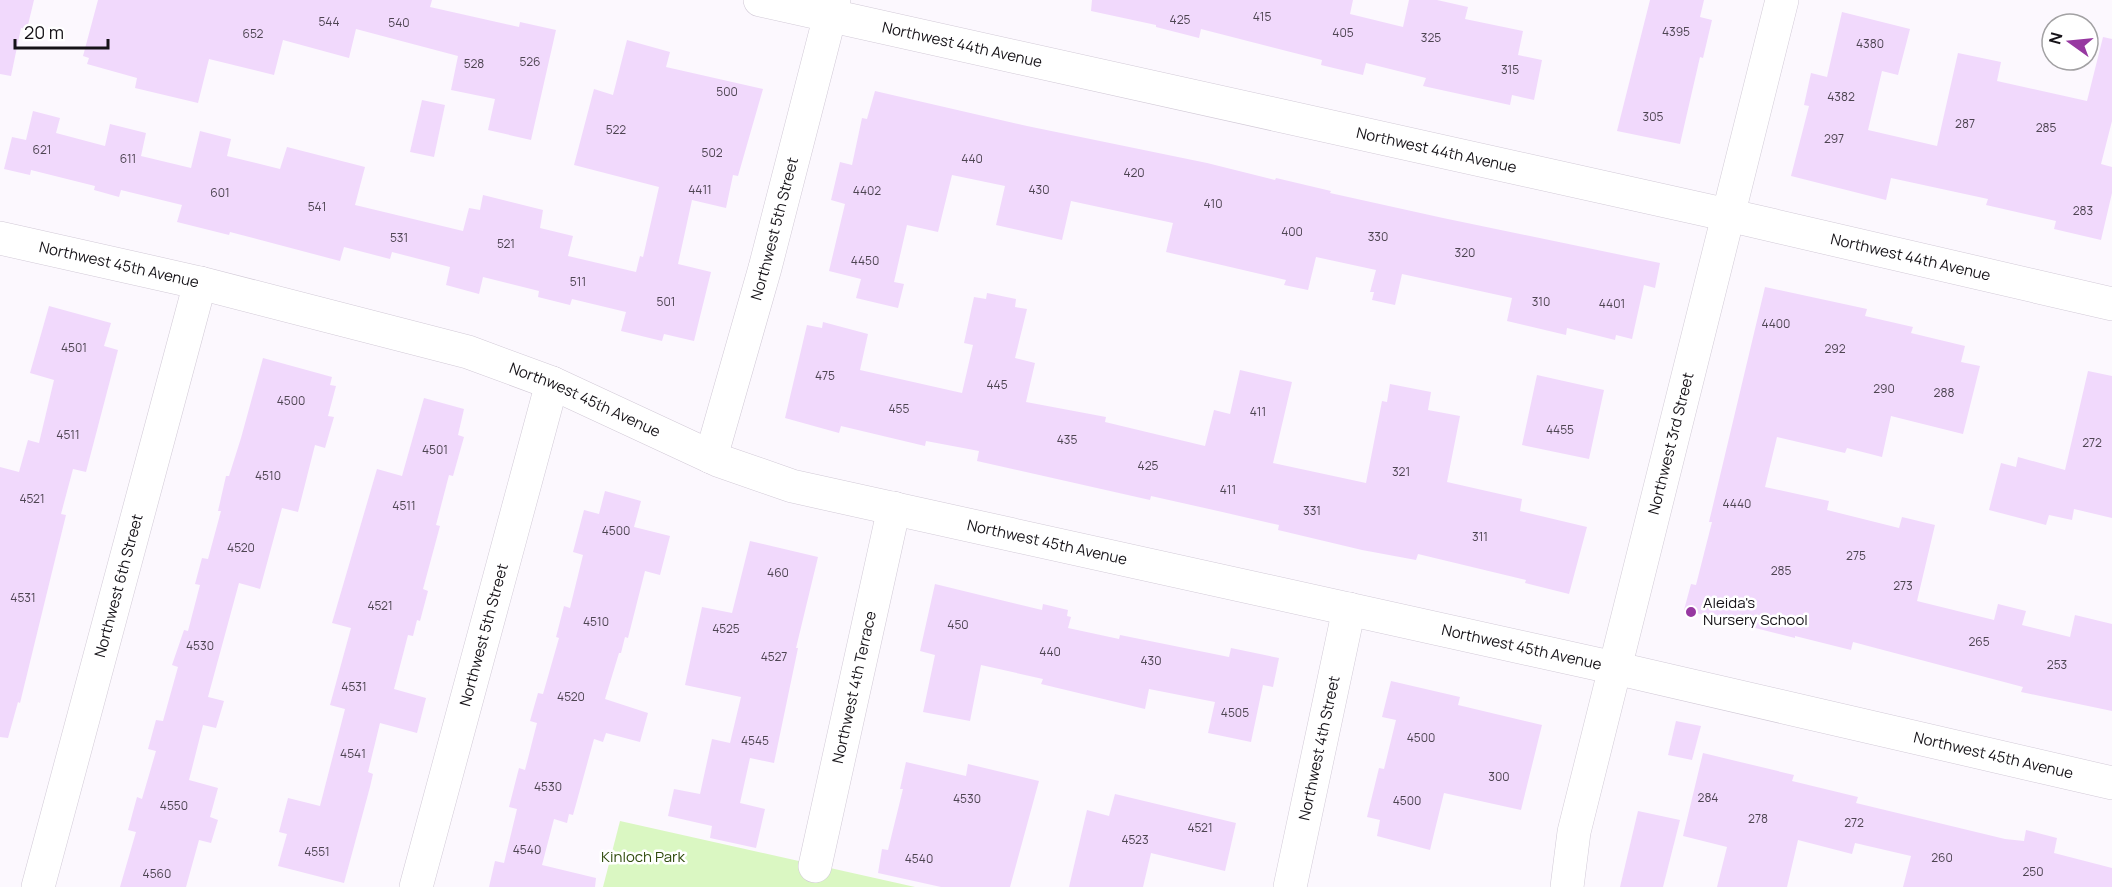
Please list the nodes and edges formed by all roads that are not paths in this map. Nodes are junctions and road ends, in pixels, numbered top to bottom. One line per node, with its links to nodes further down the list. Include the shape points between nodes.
1 (760, 0): 3 (street, Northwest 44th Avenue)
2 (1782, 0): 4 (street, Northwest 3rd Street)
3 (833, 8): 4 (street, Northwest 44th Avenue); 9 (street, Northwest 5th Street)
4 (1728, 215): 7 (street, Northwest 44th Avenue); 12 (street, Northwest 3rd Street)
5 (0, 238): 6 (street, Northwest 45th Avenue)
6 (200, 284): 8 (street, Northwest 45th Avenue, via 468,352); 15 (street, Northwest 6th Street)
7 (2112, 304)
8 (552, 383): 9 (street, Northwest 45th Avenue); 16 (street, Northwest 5th Street)
9 (711, 457): 10 (street, Northwest 45th Avenue, via 792,486)
10 (894, 508): 11 (street, Northwest 45th Avenue); 14 (street, Northwest 4th Terrace)
11 (1348, 609): 12 (street, Northwest 45th Avenue); 17 (street, Northwest 4th Street)
12 (1615, 668): 13 (street, Northwest 45th Avenue); 18 (street, Northwest 3rd Street, via 1574,831)
13 (2112, 783)
14 (815, 866)
15 (38, 887)
16 (416, 887)
17 (1290, 887)
18 (1567, 887)

